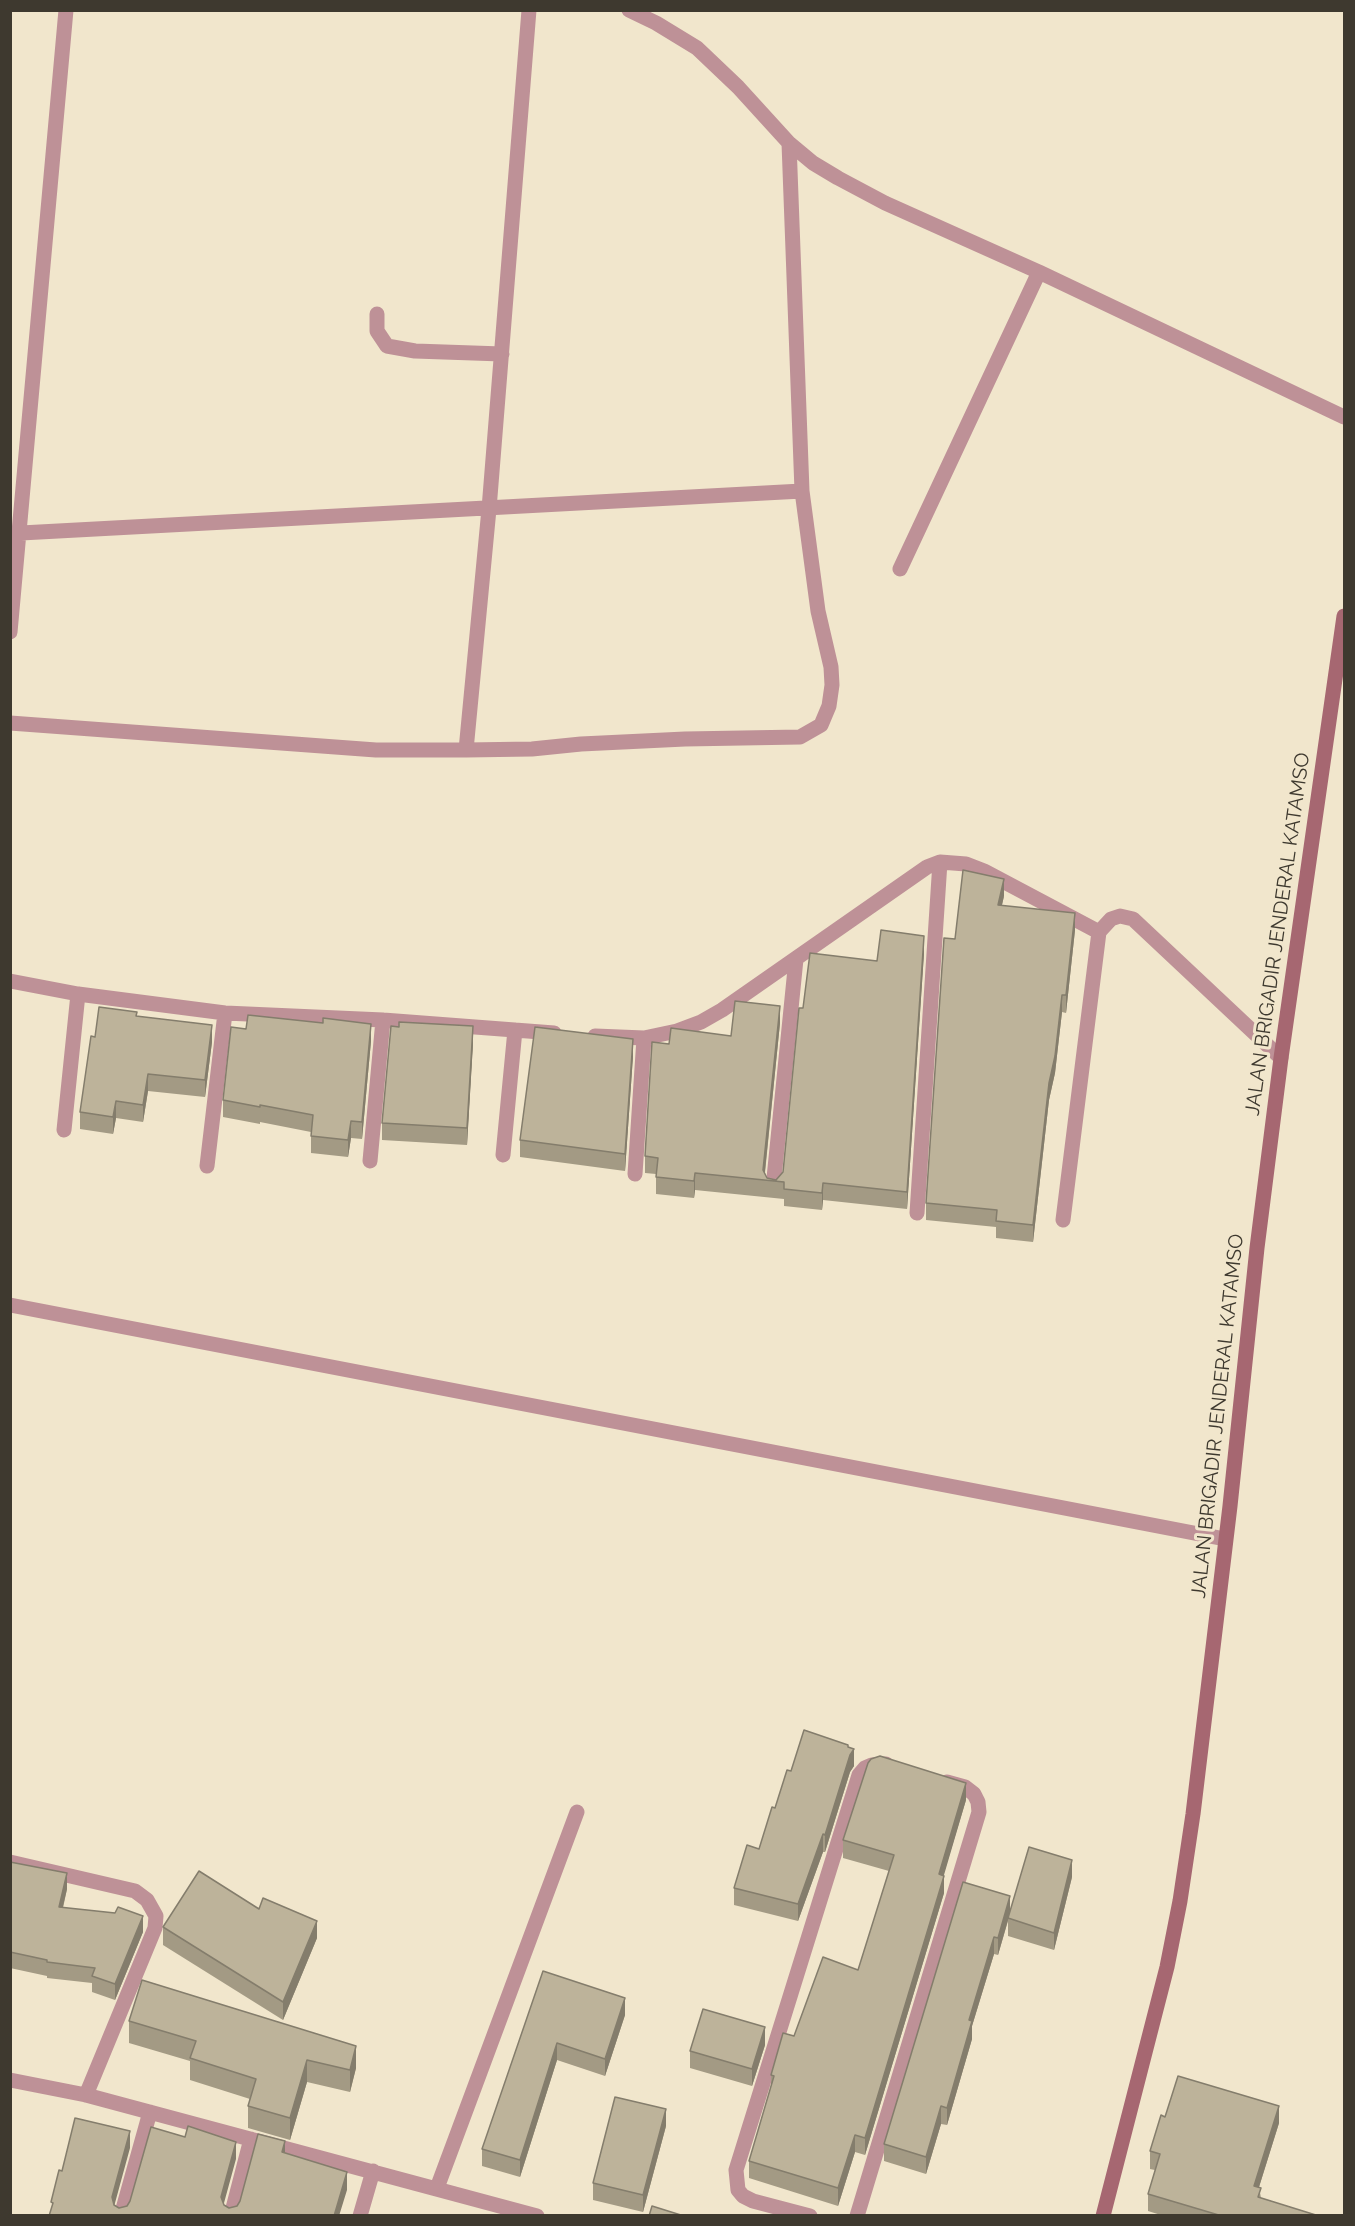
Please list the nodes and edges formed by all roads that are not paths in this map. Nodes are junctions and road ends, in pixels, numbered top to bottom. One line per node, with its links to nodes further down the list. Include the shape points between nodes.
1 (66, 10): 11 (street)
2 (529, 10): 7 (street)
3 (629, 10): 4 (street, via 697,48)
4 (789, 143): 5 (street, via 813,163 885,203); 9 (street)
5 (1040, 272): 8 (street); 12 (street)
6 (377, 314): 7 (street, via 376,331 387,346 415,351)
7 (502, 354): 10 (street)
8 (1344, 417)
9 (802, 491): 10 (street); 16 (street, via 818,611 831,667 829,706 821,725 800,737)
10 (489, 509): 11 (street); 16 (street)
11 (21, 533): 14 (street)
12 (900, 569)
13 (1344, 616): 26 (main road, JALAN BRIGADIR JENDERAL KATAMSO)
14 (10, 632)
15 (10, 723): 16 (street, via 376,750)
16 (466, 750)
17 (940, 862): 18 (street, via 966,864 984,871); 19 (street, via 927,867); 33 (street)
18 (1099, 932): 26 (street, via 1111,919 1133,919); 34 (street)
19 (796, 959): 25 (street, via 701,1022); 32 (street)
20 (10, 981): 21 (street)
21 (78, 994): 22 (street); 27 (street)
22 (225, 1013): 23 (street); 30 (street)
23 (383, 1020): 24 (street); 29 (street)
24 (515, 1030): 25 (street); 28 (street)
25 (644, 1038): 31 (street)
26 (1281, 1058): 36 (main road, JALAN BRIGADIR JENDERAL KATAMSO)
27 (64, 1130)
28 (503, 1155)
29 (370, 1161)
30 (207, 1166)
31 (635, 1174)
32 (773, 1188)
33 (917, 1212)
34 (1063, 1221)
35 (10, 1305): 36 (street)
36 (1225, 1539): 53 (main road, JALAN BRIGADIR JENDERAL KATAMSO, via 1180,1901 1153,2029)
37 (902, 1769): 51 (street, via 881,1763 865,1768 859,1775 736,2170 738,2190 743,2196)
38 (934, 1778): 52 (street, via 965,1787 974,1794 979,1812)
39 (577, 1812): 46 (street)
40 (10, 1862): 42 (street, via 135,1891 147,1900 156,1916 155,1928)
41 (10, 2080): 42 (street)
42 (86, 2095): 43 (street)
43 (150, 2112): 44 (street); 47 (street)
44 (252, 2139): 45 (street); 48 (street)
45 (373, 2171): 46 (street); 49 (street)
46 (437, 2188): 50 (street)
47 (121, 2216)
48 (231, 2216)
49 (360, 2216)
50 (537, 2216)
51 (810, 2216)
52 (857, 2216)
53 (1103, 2216)

